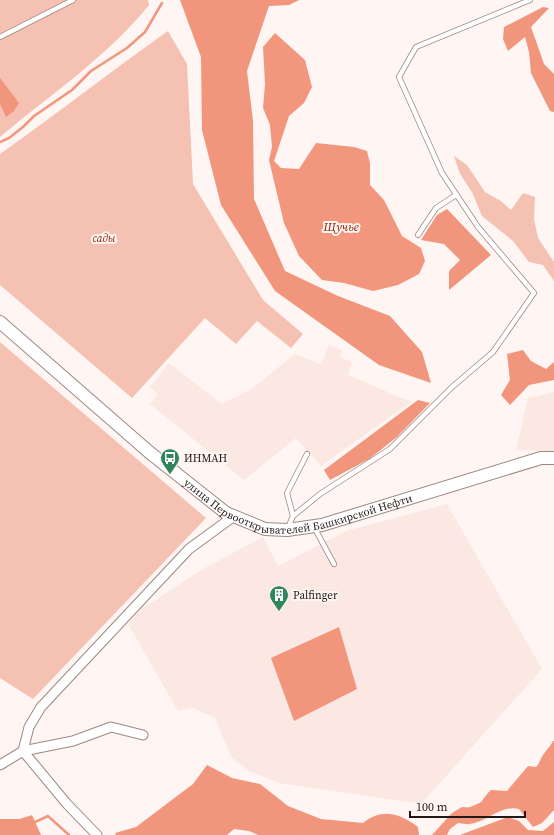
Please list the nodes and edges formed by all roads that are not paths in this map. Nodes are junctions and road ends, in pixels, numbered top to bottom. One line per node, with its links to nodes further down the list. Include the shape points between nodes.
1 (73, 0): 4 (lane)
2 (530, 0): 3 (lane)
3 (518, 2): 5 (lane, via 416,47 399,77 442,173)
4 (0, 37)
5 (456, 195): 6 (lane, via 436,208); 11 (lane, via 478,227 534,293 493,352 451,388 390,449 320,494)
6 (418, 236)
7 (0, 322): 10 (street, улица Первооткрывателей Башкирской Нефти, via 149,452 226,513)
8 (307, 454): 11 (lane, via 287,493)
9 (554, 458): 12 (street, улица Первооткрывателей Башкирской Нефти, via 541,458)
10 (234, 516): 13 (street, улица Первооткрывателей Башкирской Нефти, via 265,529); 16 (street, via 189,549 41,707 29,727)
11 (293, 516): 13 (lane)
12 (314, 527): 13 (street, улица Первооткрывателей Башкирской Нефти); 14 (lane)
13 (287, 530)
14 (334, 564)
15 (143, 735): 16 (street, via 111,727 73,742)
16 (23, 751): 17 (street); 18 (street, via 67,804)
17 (0, 765)
18 (97, 835)

